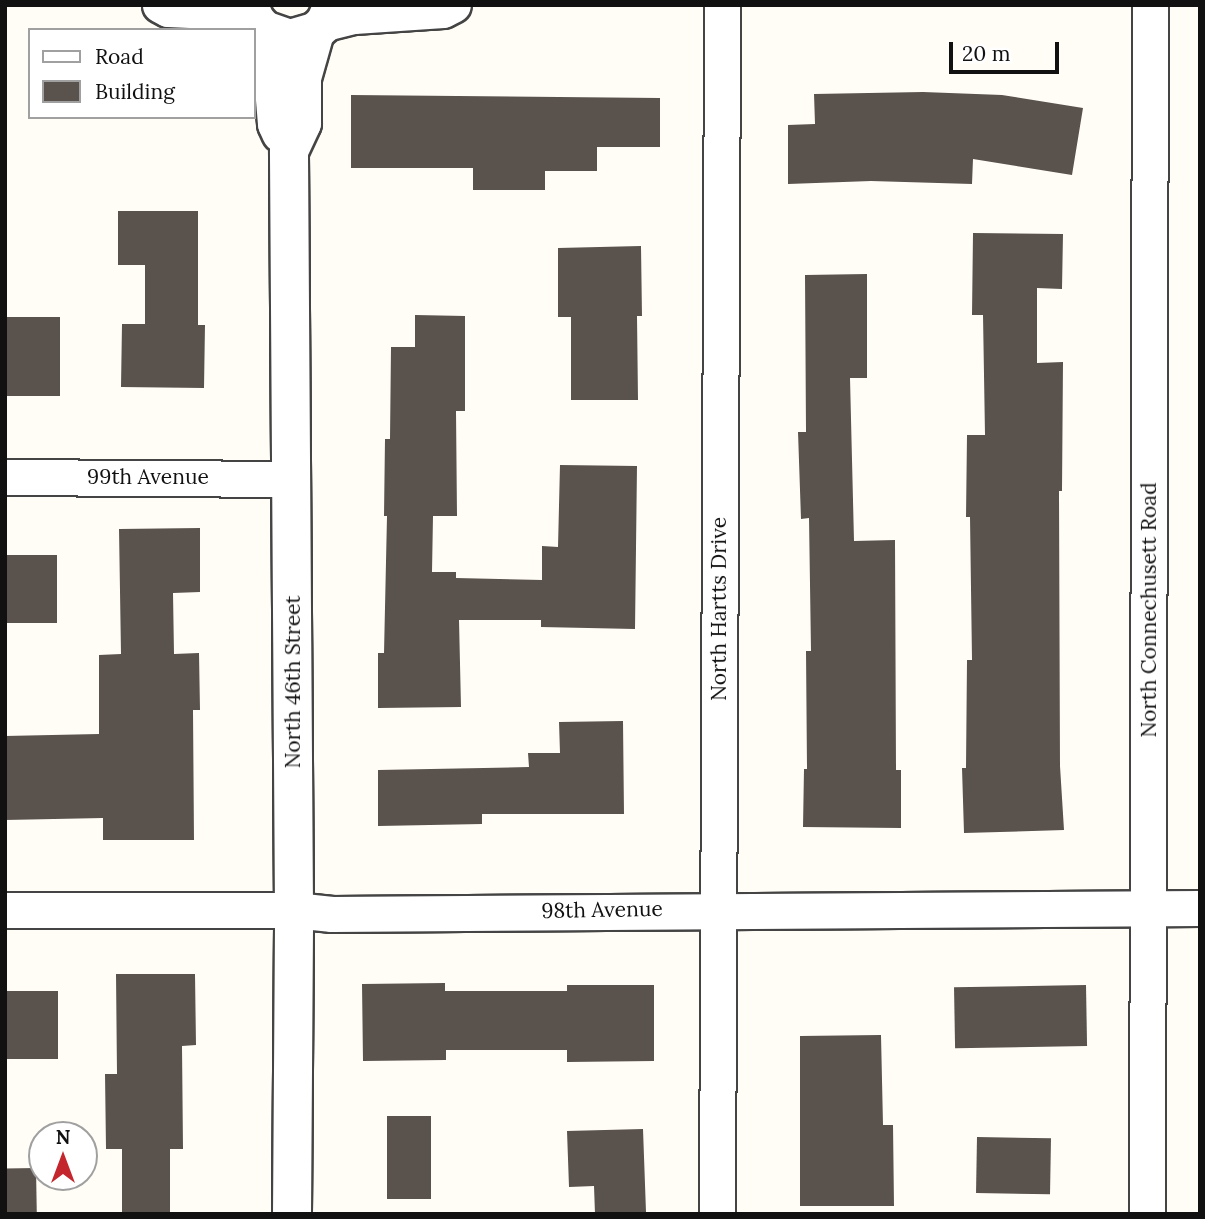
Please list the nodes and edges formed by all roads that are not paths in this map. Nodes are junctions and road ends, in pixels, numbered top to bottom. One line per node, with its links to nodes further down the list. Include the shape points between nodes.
1 (160, 5): 5 (street, via 234,12)
2 (453, 5): 6 (street, via 443,10)
3 (722, 5): 11 (street, North Hartts Drive)
4 (1150, 5): 12 (street, North Connechusett Road)
5 (256, 19): 6 (street, via 289,39); 7 (street, North 46th Street, via 275,77 277,124)
6 (324, 20): 7 (street, North 46th Street, via 302,78 302,123)
7 (289, 151): 9 (street, North 46th Street)
8 (5, 477): 9 (street, 99th Avenue)
9 (292, 479): 13 (street, North 46th Street)
10 (1200, 908): 12 (street, 98th Avenue)
11 (718, 909): 12 (street, 98th Avenue); 13 (street, 98th Avenue, via 332,914); 16 (street, North Hartts Drive)
12 (1148, 909): 17 (street, North Connechusett Road)
13 (294, 910): 14 (street, 98th Avenue); 15 (street, North 46th Street)
14 (5, 911)
15 (292, 1214)
16 (717, 1214)
17 (1147, 1214)

